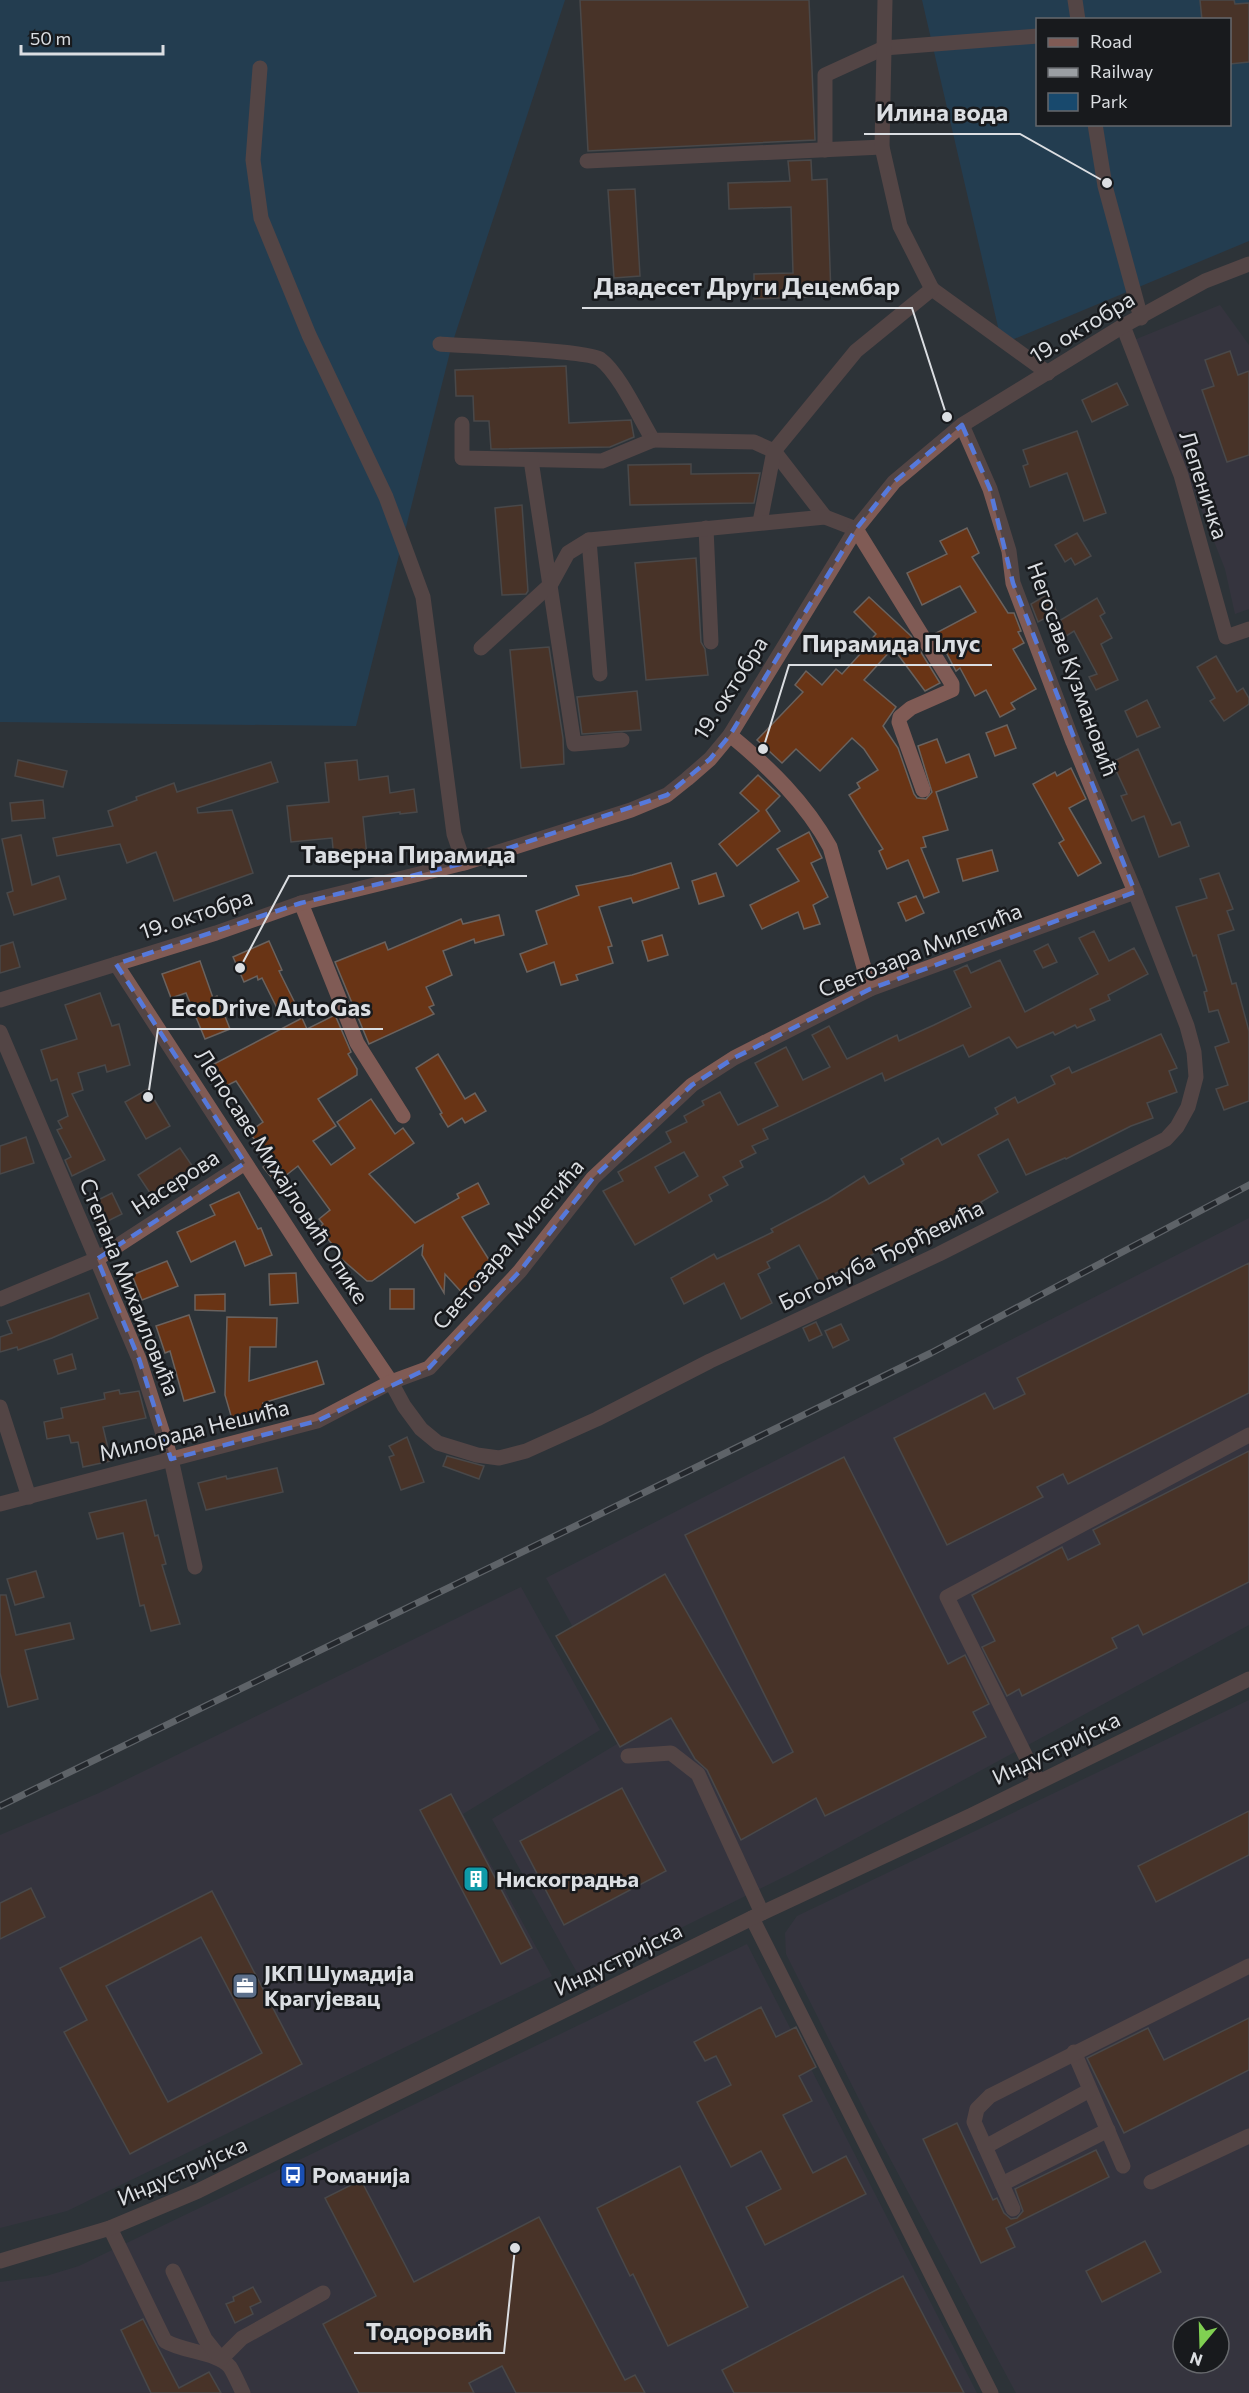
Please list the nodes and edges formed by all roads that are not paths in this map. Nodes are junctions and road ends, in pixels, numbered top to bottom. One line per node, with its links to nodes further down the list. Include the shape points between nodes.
1 (885, 0): 5 (street)
2 (1075, 0): 3 (street)
3 (1078, 18)
4 (1036, 36): 5 (street)
5 (884, 48): 8 (street); 9 (street, via 825,75)
6 (260, 68): 35 (street, via 253,160 261,218 309,334 386,497 423,597 454,834)
7 (1095, 126): 13 (street, via 1105,186)
8 (882, 147): 9 (street); 12 (street, via 900,226)
9 (825, 150): 10 (street)
10 (587, 161)
11 (1249, 264): 13 (street, 19. октобра, via 1205,281)
12 (932, 289): 16 (street); 20 (street, via 856,351)
13 (1142, 318): 14 (street, 19. октобра)
14 (1123, 327): 16 (street, 19. октобра); 28 (street, Лепеничка, via 1181,475 1226,637)
15 (440, 344): 19 (street, via 599,358)
16 (1048, 373): 18 (street, 19. октобра)
17 (462, 424): 21 (street, via 462,458)
18 (962, 425): 25 (street, 19. октобра, via 894,482); 36 (street, Негосаве Кузмановић, via 990,489 1017,594)
19 (653, 440): 20 (street, via 754,442); 21 (street, via 602,461)
20 (774, 451): 22 (street); 23 (street)
21 (531, 460): 27 (street)
22 (825, 517): 23 (street); 25 (street)
23 (760, 522): 24 (street)
24 (706, 528): 26 (street); 29 (street)
25 (856, 529): 32 (street, 19. октобра); 34 (street, via 952,684 952,690 900,717)
26 (589, 540): 27 (street, via 568,553); 31 (street)
27 (551, 584): 30 (street); 33 (street, via 574,744)
28 (1249, 629)
29 (711, 642)
30 (481, 648)
31 (600, 674)
32 (730, 735): 35 (street, 19. октобра, via 710,759 667,795); 39 (street, via 792,792 830,847)
33 (622, 740)
34 (924, 790)
35 (464, 862): 37 (street, 19. октобра)
36 (1136, 892): 39 (street, Светозара Милетића); 46 (street, Богољуба Ђорђевића, via 1194,1052 1196,1077 1188,1107 1166,1139 939,1254 526,1451 500,1458 438,1443 421,1429)
37 (301, 903): 38 (street, 19. октобра); 42 (street, via 357,1043)
38 (116, 964): 40 (street, 19. октобра); 43 (street, Лепосаве Михајловић Опике)
39 (870, 989): 46 (street, Светозара Милетића, via 734,1058 692,1085 593,1178 520,1271 429,1368)
40 (0, 1000)
41 (0, 1032): 44 (street, Степана Михаиловића)
42 (403, 1116)
43 (245, 1163): 44 (street, Насерова); 46 (street, Лепосаве Михајловић Опике)
44 (97, 1259): 45 (street, Насерова); 49 (street, Степана Михаиловића, via 139,1359)
45 (0, 1299)
46 (391, 1382): 49 (street, Милорада Нешића, via 317,1421)
47 (0, 1407): 50 (street)
48 (1249, 1435): 55 (street, via 947,1597)
49 (171, 1459): 50 (street, Милорада Нешића); 52 (street, Степана Михаиловића)
50 (29, 1497): 51 (street, Милорада Нешића)
51 (0, 1504)
52 (195, 1567)
53 (1249, 1679): 55 (street, Индустријска)
54 (628, 1756): 56 (street, via 671,1753 698,1774)
55 (1038, 1781): 56 (street, Индустријска)
56 (757, 1916): 67 (street, Индустријска, via 198,2191); 73 (street)
57 (1249, 1966): 58 (street)
58 (1074, 2052): 59 (street); 62 (street, via 990,2096 977,2109 974,2122)
59 (1090, 2090): 60 (street); 62 (street)
60 (1108, 2130): 63 (street); 65 (street)
61 (1249, 2136): 64 (street)
62 (985, 2147): 65 (street)
63 (1123, 2166)
64 (1150, 2182)
65 (1002, 2184): 66 (street)
66 (1013, 2209)
67 (110, 2228): 68 (street, Индустријска); 71 (street, via 165,2341)
68 (0, 2261)
69 (173, 2271): 71 (street, via 205,2339)
70 (323, 2293): 71 (street, via 243,2338)
71 (221, 2359): 72 (street)
72 (243, 2393)
73 (991, 2393)

